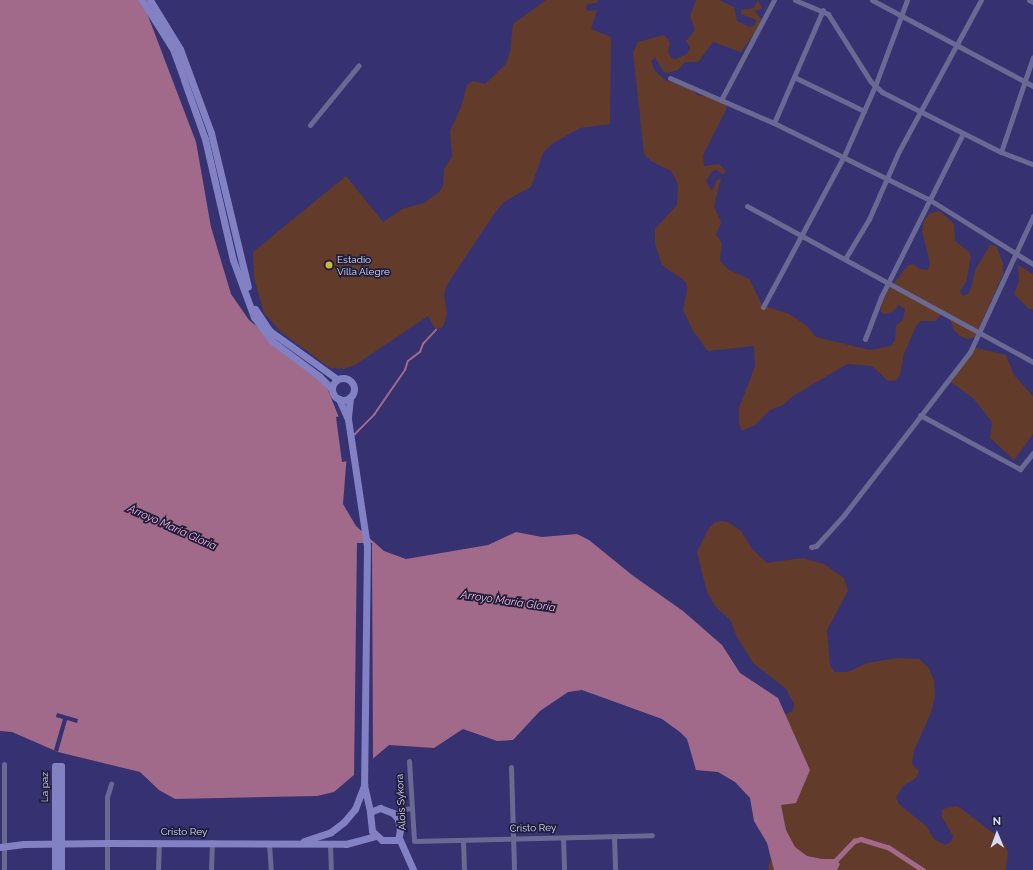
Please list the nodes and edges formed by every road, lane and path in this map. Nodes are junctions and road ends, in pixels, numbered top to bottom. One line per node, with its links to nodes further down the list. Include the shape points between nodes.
1 (142, 0): 43 (street, via 172,49 190,95 205,139 233,260 254,318 272,341)
2 (150, 0): 42 (street, via 180,49 211,133 241,261 257,314 270,331)
3 (774, 0): 20 (street)
4 (795, 0): 10 (street)
5 (872, 0): 11 (street)
6 (907, 0): 11 (street)
7 (981, 0): 12 (street)
8 (1029, 0): 9 (street)
9 (1033, 2)
10 (823, 10): 15 (street); 18 (street)
11 (901, 16): 12 (street); 18 (street)
12 (957, 46): 17 (street); 22 (street)
13 (1033, 57): 17 (street)
14 (359, 65): 24 (street)
15 (794, 77): 21 (street); 23 (street)
16 (670, 78): 20 (street)
17 (1023, 80): 19 (street); 26 (street)
18 (875, 86): 21 (street); 22 (street)
19 (1033, 86)
20 (722, 100): 23 (street)
21 (864, 111): 27 (street)
22 (920, 113): 25 (street); 29 (street)
23 (774, 123): 27 (street)
24 (310, 125)
25 (963, 133): 26 (street); 30 (street)
26 (1001, 152): 28 (street)
27 (844, 156): 29 (street); 33 (street)
28 (1033, 164)
29 (887, 178): 30 (street); 35 (street, via 869,219)
30 (930, 200): 34 (street); 37 (street)
31 (747, 206): 33 (street)
32 (1033, 216): 34 (street)
33 (802, 236): 35 (street); 38 (street)
34 (1016, 254): 36 (street); 39 (street)
35 (845, 259): 37 (street)
36 (1033, 264)
37 (888, 283): 39 (street); 40 (street)
38 (763, 307)
39 (980, 333): 41 (street); 46 (street, via 970,352)
40 (864, 339)
41 (1033, 362)
42 (337, 379): 43 (street); 44 (street, via 346,378 352,382 354,392)
43 (332, 388): 45 (street, via 334,395)
44 (350, 398): 45 (street); 47 (street)
45 (339, 399): 47 (street)
46 (920, 415): 48 (street, via 1020,469); 49 (street, via 844,514 816,546)
47 (348, 419): 54 (street, via 367,546)
48 (1033, 453)
49 (811, 547)
50 (409, 761): 57 (street, Alois Sykora)
51 (4, 764): 77 (street)
52 (511, 767): 64 (street)
53 (112, 784): 70 (street, via 107,797)
54 (364, 785): 55 (street); 75 (street, via 355,809 344,822 321,836)
55 (368, 798): 56 (street); 58 (street)
56 (380, 808): 58 (street); 59 (street)
57 (410, 808): 59 (street, via 400,810); 69 (street, Alois Sykora)
58 (370, 812): 60 (street)
59 (396, 816): 67 (street, via 400,827)
60 (371, 828): 62 (street); 66 (street)
61 (652, 835): 63 (street, Cristo Rey)
62 (376, 836): 66 (street, Cristo Rey); 67 (street)
63 (614, 837): 65 (street, Cristo Rey); 90 (street)
64 (513, 838): 65 (street, Cristo Rey); 68 (street, Cristo Rey); 88 (street)
65 (563, 838): 89 (street)
66 (364, 840): 76 (street, Cristo Rey)
67 (398, 840): 86 (street, Alois Sykora)
68 (463, 840): 69 (street, Cristo Rey); 87 (street)
69 (414, 841)
70 (107, 842): 71 (street, Cristo Rey); 73 (street, Cristo Rey); 81 (street)
71 (159, 842): 72 (street, Cristo Rey); 82 (street)
72 (212, 842): 74 (street, Cristo Rey); 83 (street)
73 (58, 843): 73 (street, La paz, via 61,766 55,766); 77 (street, Cristo Rey); 79 (street, La paz); 80 (street, La paz)
74 (269, 844): 75 (street, Cristo Rey); 84 (street)
75 (294, 844): 76 (street, Cristo Rey)
76 (330, 844): 85 (street)
77 (2, 847): 78 (street)
78 (4, 870)
79 (54, 870)
80 (61, 870)
81 (107, 870)
82 (158, 870)
83 (211, 870)
84 (271, 870)
85 (332, 870)
86 (413, 870)
87 (464, 870)
88 (514, 870)
89 (564, 870)
90 (615, 870)

